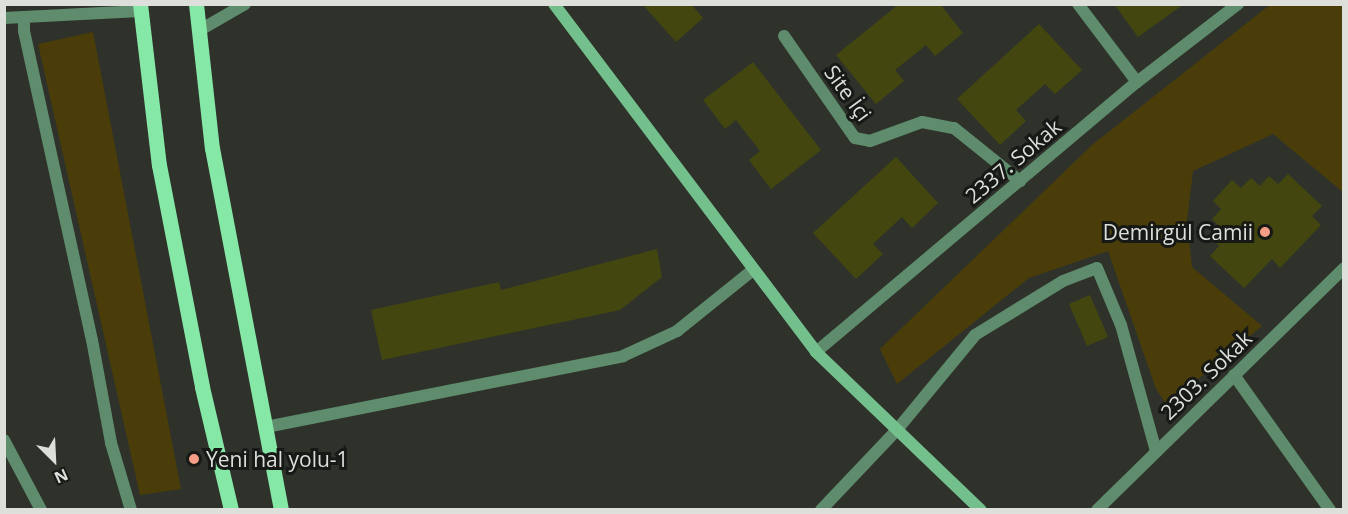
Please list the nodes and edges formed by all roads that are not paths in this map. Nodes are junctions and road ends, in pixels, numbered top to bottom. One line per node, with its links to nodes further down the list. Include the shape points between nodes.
1 (196, 4): 9 (main road)
2 (245, 4): 9 (street)
3 (554, 4): 14 (street)
4 (1078, 4): 11 (street)
5 (1238, 4): 11 (street, 2337. Sokak)
6 (141, 8): 8 (street); 23 (main road, via 159,165 202,387)
7 (4, 18): 8 (street)
8 (24, 18): 22 (street, via 111,443)
9 (200, 30): 17 (main road, via 212,148)
10 (784, 36): 12 (street, Site İçi, via 855,138 870,141 922,122 954,128)
11 (1137, 82): 12 (street, 2337. Sokak)
12 (1020, 181): 15 (street, 2337. Sokak)
13 (1344, 268): 16 (street, 2303. Sokak)
14 (753, 270): 15 (street); 17 (street, via 677,331 622,356)
15 (816, 352): 18 (street)
16 (1234, 375): 20 (street, 2303. Sokak); 28 (street)
17 (266, 427): 24 (main road)
18 (896, 431): 20 (street, via 975,335 1063,281 1097,268 1121,325); 25 (street); 26 (street)
19 (4, 440): 21 (street)
20 (1156, 451): 27 (street, 2303. Sokak)
21 (41, 510)
22 (131, 510)
23 (231, 510)
24 (281, 510)
25 (821, 510)
26 (981, 510)
27 (1096, 510)
28 (1330, 510)

